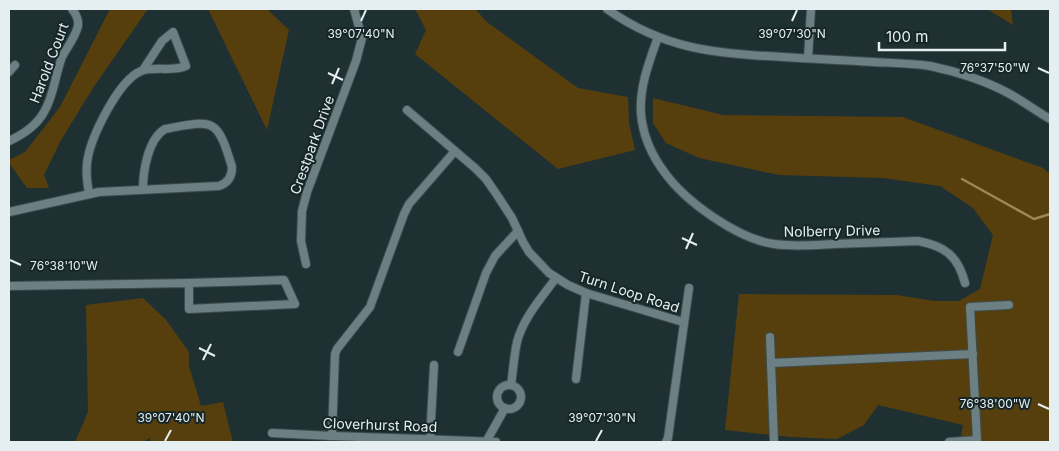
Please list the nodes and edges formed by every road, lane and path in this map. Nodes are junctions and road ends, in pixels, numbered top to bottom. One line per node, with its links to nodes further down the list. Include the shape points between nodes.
1 (72, 9): 12 (street, Harold Court, via 78,26 62,58 44,112 29,129)
2 (354, 9): 18 (street, Crestpark Drive, via 362,38 302,211 301,241)
3 (607, 9): 5 (street)
4 (811, 9): 6 (street)
5 (658, 37): 6 (street, via 721,53); 20 (street, Nolberry Drive, via 646,73 641,114 647,142 665,174 692,200 734,230 773,244 931,243 954,260)
6 (808, 58): 11 (street, via 930,66 967,76 1008,93)
7 (15, 64): 9 (street)
8 (143, 70): 8 (street, via 186,66 173,32 162,41); 15 (street, via 121,88 96,132 87,161)
9 (9, 72)
10 (407, 110): 13 (street, Turn Loop Road)
11 (1050, 119)
12 (9, 141)
13 (455, 151): 17 (street, Turn Loop Road, via 486,180); 36 (street, via 404,214 370,307 337,349)
14 (143, 189): 14 (street, via 223,184 231,176 232,167 221,135 204,123 160,131 151,147); 15 (street)
15 (89, 193): 16 (street)
16 (9, 212)
17 (518, 231): 19 (street, Turn Loop Road, via 529,252); 28 (street, via 495,256 486,272)
18 (306, 264)
19 (556, 278): 24 (street, Turn Loop Road); 33 (street, via 522,327)
20 (965, 283)
21 (189, 284): 21 (street, via 284,280 295,304 190,308); 22 (street)
22 (9, 286)
23 (688, 288): 26 (street)
24 (586, 293): 26 (street, Turn Loop Road); 32 (street)
25 (1009, 305): 29 (street, via 970,307)
26 (684, 322): 40 (street)
27 (770, 337): 30 (street)
28 (458, 352)
29 (973, 354): 30 (street); 42 (street, via 977,440)
30 (771, 363): 41 (street)
31 (434, 365): 37 (street)
32 (576, 379)
33 (511, 385): 34 (street, via 506,385 499,392 498,401); 34 (street, via 519,390 520,399 515,407)
34 (505, 408): 38 (street)
35 (272, 433): 36 (street, Cloverhurst Road)
36 (332, 436): 37 (street, Cloverhurst Road)
37 (430, 439): 38 (street, Cloverhurst Road)
38 (486, 442): 39 (street, Cloverhurst Road)
39 (496, 442)
40 (666, 442)
41 (774, 442)
42 (949, 442)

